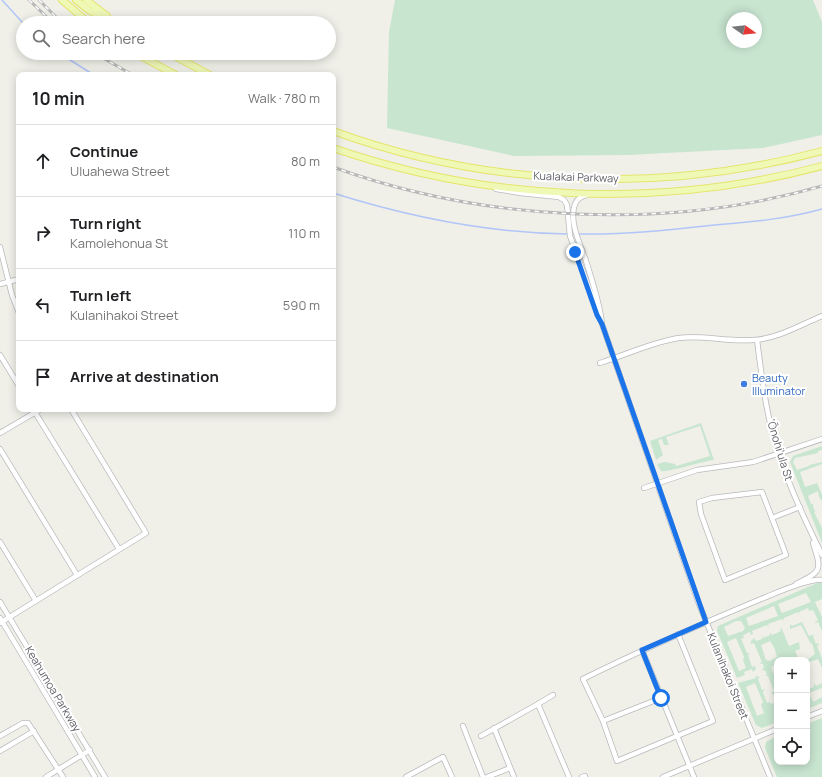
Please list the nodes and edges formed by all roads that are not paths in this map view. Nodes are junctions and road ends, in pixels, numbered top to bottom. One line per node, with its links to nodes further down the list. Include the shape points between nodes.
1 (62, 0): 4 (main road)
2 (76, 0): 5 (main road)
3 (86, 0): 6 (main road)
4 (80, 16)
5 (100, 16)
6 (106, 16)
7 (148, 60): 9 (main road)
8 (182, 60): 10 (main road)
9 (170, 72)
10 (204, 72)
11 (336, 132): 13 (main road, Kualakai Parkway, via 405,153 464,166 524,175 593,179 670,177 715,172)
12 (336, 149): 15 (main road, Kualakai Parkway, via 412,172)
13 (822, 151)
14 (822, 166): 16 (main road, Kualakai Parkway, via 713,188)
15 (480, 185): 16 (main road, Kualakai Parkway); 23 (street, Kulanihakoi Street, via 559,197 566,203 569,232)
16 (593, 194): 23 (street, Kulanihakoi Street, via 579,199 574,211 576,230 600,307)
17 (0, 247): 19 (street)
18 (16, 280): 19 (street)
19 (9, 282): 20 (street); 21 (street)
20 (0, 284)
21 (16, 304)
22 (822, 316): 24 (street)
23 (602, 324): 26 (street, Kulanihakoi Street)
24 (757, 340): 26 (street, via 681,338); 35 (street, ‘Ōnohi‘ula St, via 767,409)
25 (0, 355): 28 (street)
26 (614, 359): 27 (street); 36 (street, Kulanihakoi Street)
27 (600, 363)
28 (16, 381)
29 (31, 412): 32 (street)
30 (35, 412): 42 (street)
31 (73, 412): 42 (street, via 146,533)
32 (0, 434)
33 (822, 439): 35 (street)
34 (0, 449): 45 (street)
35 (779, 453): 36 (street, via 744,464 697,470); 38 (street, ‘Ōnohi‘ula St)
36 (657, 483): 37 (street); 52 (street, Kulanihakoi Street)
37 (644, 488)
38 (800, 507): 39 (street); 40 (street, ‘Ōnohi‘ula St)
39 (772, 518): 39 (street, via 762,492 712,498 700,502 701,514 725,580 786,555)
40 (808, 526): 43 (street, ‘Ōnohi‘ula St); 44 (street)
41 (0, 542): 48 (street)
42 (119, 549): 45 (street)
43 (822, 555)
44 (820, 566): 46 (street, via 818,573); 47 (street, via 811,576)
45 (77, 575): 48 (street)
46 (822, 580): 47 (street, via 815,579)
47 (779, 592): 52 (street)
48 (36, 601): 50 (street)
49 (0, 602): 50 (street, Keahumoa Parkway)
50 (9, 617): 51 (street); 69 (street, Keahumoa Parkway)
51 (1, 621): 71 (street, Keahumoa Parkway)
52 (706, 622): 53 (street); 68 (street, Kulanihakoi Street)
53 (678, 634): 54 (street); 67 (street, via 713,721)
54 (642, 650): 56 (street); 60 (street, via 583,679)
55 (553, 695): 57 (street)
56 (661, 698): 60 (street); 67 (street)
57 (538, 704): 62 (street); 84 (street)
58 (822, 711): 59 (street)
59 (810, 716)
60 (603, 722): 67 (street, via 617,761)
61 (463, 726): 81 (street)
62 (494, 728): 66 (street); 73 (street)
63 (34, 730): 65 (street, via 28,723 23,723); 70 (street); 74 (street)
64 (774, 730): 68 (street)
65 (0, 736)
66 (481, 736)
67 (677, 737): 72 (street)
68 (754, 739): 72 (street); 87 (street, Kulanihakoi Street)
69 (90, 750): 71 (street); 78 (street, Keahumoa Parkway)
70 (0, 751)
71 (82, 755): 74 (street); 77 (street, Keahumoa Parkway)
72 (689, 766): 85 (street); 86 (street)
73 (510, 768): 82 (street); 83 (street)
74 (59, 770): 75 (street); 76 (street)
75 (46, 777)
76 (63, 777)
77 (95, 777)
78 (105, 777)
79 (408, 777): 80 (street, via 443,757)
80 (452, 777)
81 (483, 777)
82 (488, 777)
83 (514, 777)
84 (569, 777)
85 (663, 777)
86 (694, 777)
87 (770, 777)

